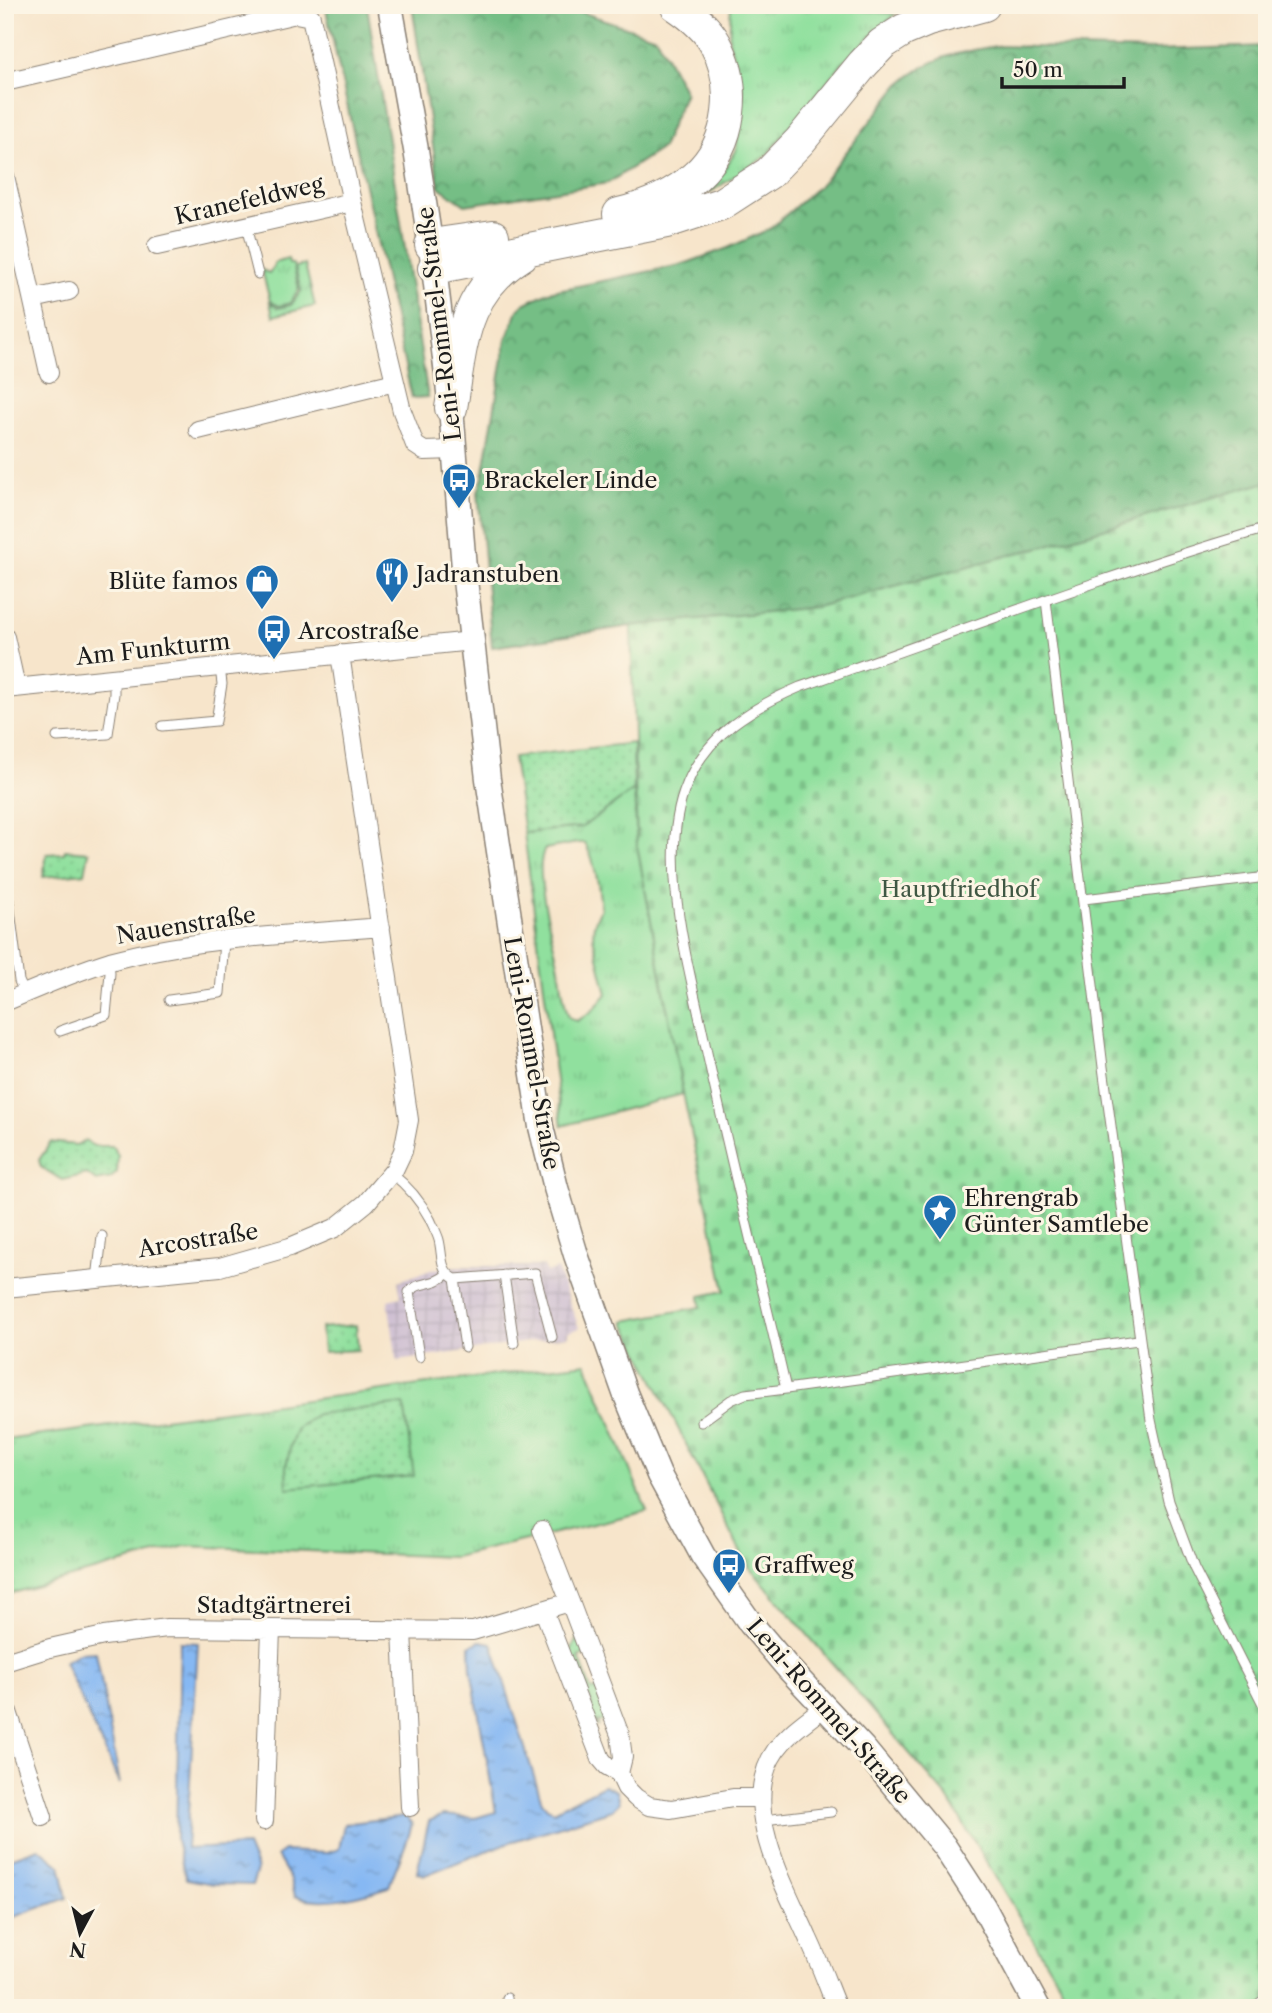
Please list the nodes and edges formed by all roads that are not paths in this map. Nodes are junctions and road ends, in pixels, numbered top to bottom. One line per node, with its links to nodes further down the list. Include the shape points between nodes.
1 (390, 5): 11 (main road, Leni-Rommel-Straße)
2 (677, 5): 11 (highway, via 714,42 729,91 722,139 697,175 673,193 631,211)
3 (985, 5): 10 (highway, via 928,20 882,44 769,173 721,204 666,222)
4 (312, 11): 5 (street); 7 (street)
5 (5, 82)
6 (5, 176): 14 (street)
7 (352, 202): 8 (street, Kranefeldweg); 16 (street)
8 (246, 226): 9 (street, Kranefeldweg); 12 (lane)
9 (157, 246)
10 (532, 249): 11 (highway); 17 (highway, via 490,279 474,305 463,335)
11 (433, 256): 17 (main road, Leni-Rommel-Straße)
12 (258, 274)
13 (69, 291): 14 (street)
14 (33, 299): 15 (street)
15 (49, 373)
16 (395, 382): 18 (street); 19 (street, via 415,445 424,451)
17 (451, 408): 19 (main road, Leni-Rommel-Straße)
18 (198, 430)
19 (454, 450): 23 (main road, Leni-Rommel-Straße)
20 (1267, 528): 21 (lane)
21 (1046, 600): 32 (lane); 51 (lane, via 761,704 711,745 685,786 675,841 678,913 721,1121)
22 (5, 637): 27 (street)
23 (472, 641): 24 (street, Am Funkturm); 60 (main road, Leni-Rommel-Straße, via 488,779 541,1127 576,1255 625,1393 681,1517 729,1595)
24 (340, 654): 25 (street, Am Funkturm); 33 (street, Arcostraße)
25 (220, 667): 26 (street, Am Funkturm); 28 (lane, via 216,721)
26 (114, 677): 27 (street, Am Funkturm); 29 (lane, via 108,734)
27 (11, 688)
28 (162, 726)
29 (57, 737)
30 (1267, 877): 32 (lane)
31 (8, 894): 36 (lane, via 19,981)
32 (1084, 898): 47 (lane)
33 (381, 927): 34 (street, Nauenstraße); 40 (street, Arcostraße, via 409,1120 403,1151)
34 (224, 941): 35 (street, Nauenstraße); 37 (lane, via 220,993)
35 (109, 962): 36 (street, Nauenstraße); 39 (lane, via 106,1015)
36 (25, 993): 38 (street, Nauenstraße)
37 (169, 1000)
38 (5, 1002)
39 (60, 1031)
40 (391, 1173): 43 (lane, via 419,1200 438,1239 442,1266); 44 (street, Arcostraße, via 366,1203 335,1227 290,1247 220,1267)
41 (102, 1236): 44 (lane)
42 (504, 1275): 43 (lane); 46 (lane, via 535,1273); 48 (lane)
43 (451, 1276): 49 (lane); 50 (lane, via 414,1286 409,1292)
44 (97, 1280): 45 (street, Arcostraße)
45 (5, 1288)
46 (552, 1337)
47 (1138, 1340): 51 (lane); 61 (lane, via 1169,1501 1194,1569)
48 (514, 1343)
49 (465, 1347)
50 (419, 1357)
51 (786, 1389): 52 (lane, via 745,1394)
52 (701, 1422)
53 (542, 1530): 54 (street)
54 (570, 1602): 55 (street, Stadtgärtnerei); 62 (street, via 620,1735 623,1757)
55 (544, 1611): 57 (street, Stadtgärtnerei, via 472,1631); 62 (street, via 601,1759)
56 (271, 1630): 57 (street, Stadtgärtnerei); 58 (street, Stadtgärtnerei, via 123,1632); 68 (street)
57 (402, 1630): 64 (street)
58 (5, 1662)
59 (5, 1703): 66 (street)
60 (824, 1707): 63 (street, via 793,1730 775,1751); 71 (main road, Leni-Rommel-Straße, via 944,1846 983,1906)
61 (1267, 1712)
62 (619, 1773): 63 (street, via 636,1798 658,1808)
63 (761, 1797): 67 (street)
64 (410, 1807)
65 (831, 1812): 67 (lane)
66 (43, 1817)
67 (764, 1820): 70 (street, via 778,1870)
68 (264, 1821)
69 (1267, 1998): 72 (lane)
70 (837, 2008)
71 (1038, 2008)
72 (1252, 2008)

